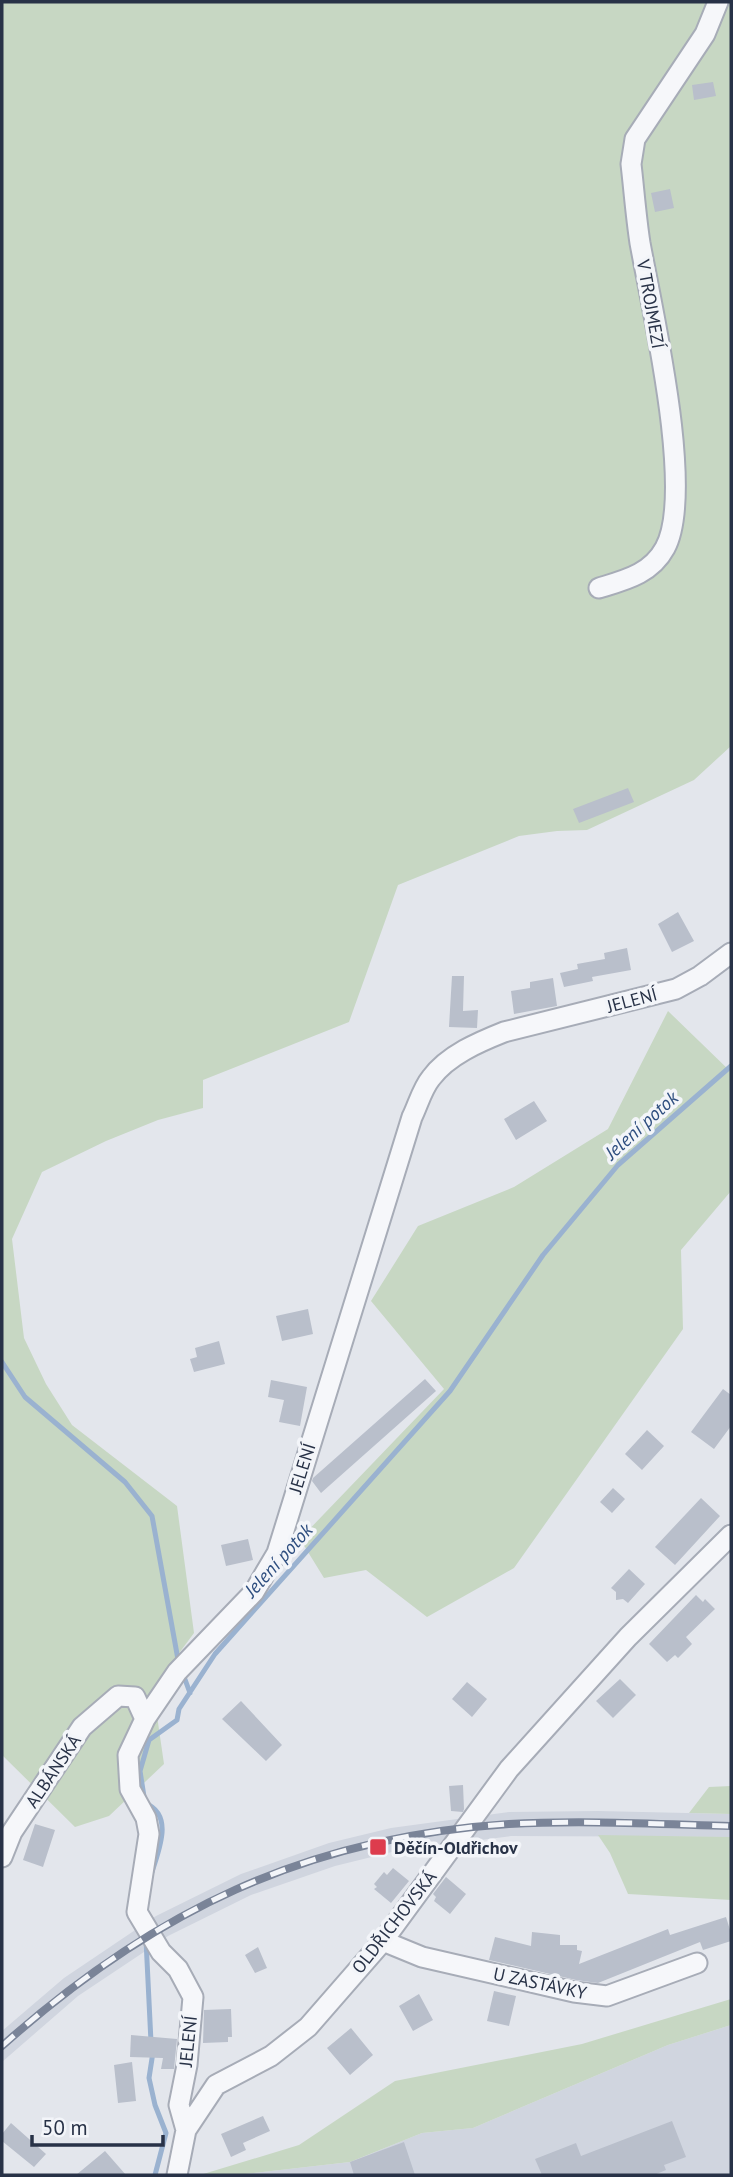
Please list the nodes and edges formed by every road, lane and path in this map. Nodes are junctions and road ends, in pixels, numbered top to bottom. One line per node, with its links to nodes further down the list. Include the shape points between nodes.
1 (718, 2): 2 (street, V TROJMEZÍ, via 705,34 635,139 631,152 640,240 672,438 674,525 659,558 648,568)
2 (599, 588)
3 (731, 953): 5 (street, JELENÍ, via 676,989 492,1036 446,1063 430,1079 412,1117 277,1553 254,1592 177,1672)
4 (731, 1535): 7 (street, OLDŘICHOVSKÁ, via 628,1637 509,1769)
5 (145, 1719): 6 (street, ALBÁNSKÁ, via 135,1697 118,1696 82,1727 12,1832); 9 (street, JELENÍ, via 128,1755 130,1789 149,1834 137,1912 192,1997 179,2105)
6 (2, 1857)
7 (383, 1941): 8 (street, U ZASTÁVKY, via 422,1957 607,1996); 9 (street, OLDŘICHOVSKÁ, via 308,2027 271,2056 216,2085)
8 (697, 1964)
9 (186, 2130): 10 (street, OLDŘICHOVSKÁ)
10 (177, 2175)

